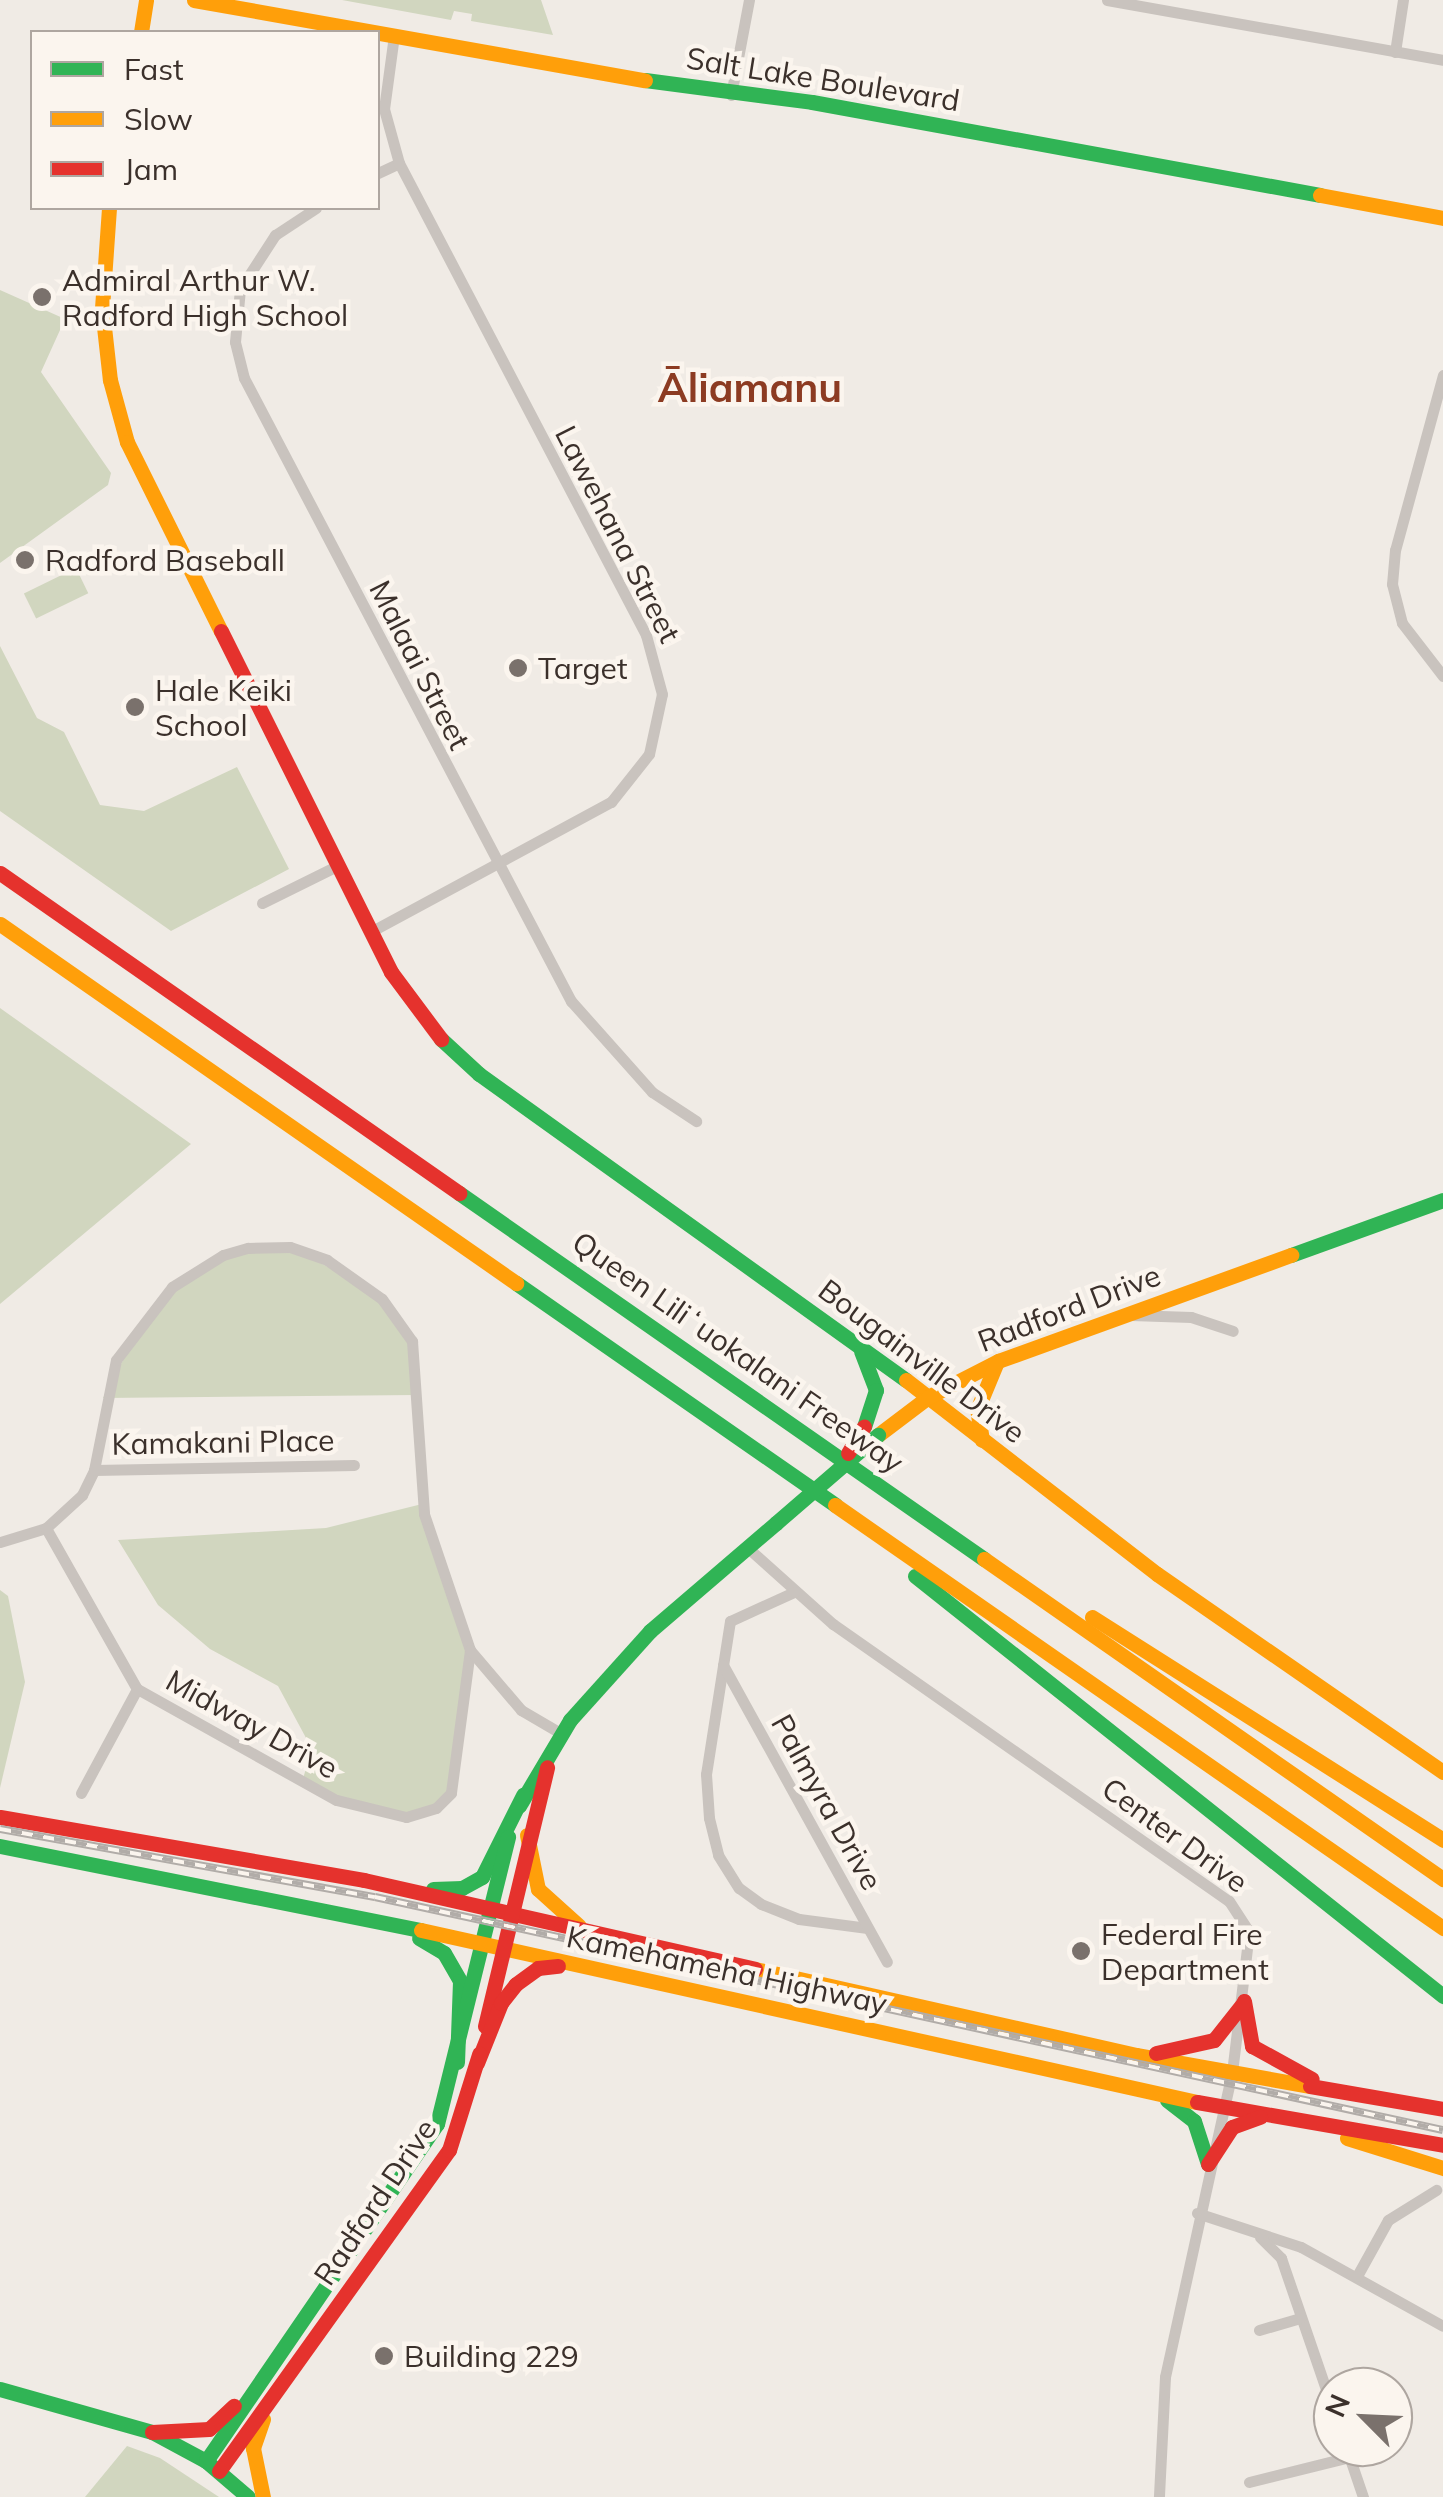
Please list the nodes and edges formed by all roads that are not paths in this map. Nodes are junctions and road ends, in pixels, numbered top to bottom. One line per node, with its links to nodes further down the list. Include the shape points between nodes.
1 (146, 0): 6 (main road)
2 (194, 0): 7 (main road, Salt Lake Boulevard)
3 (749, 0): 12 (street)
4 (1107, 0): 10 (street)
5 (1403, 0): 10 (street)
6 (141, 30)
7 (365, 30)
8 (380, 33): 9 (main road, Salt Lake Boulevard)
9 (394, 35): 12 (main road, Salt Lake Boulevard); 13 (street, Lawehana Street, via 384,109)
10 (1395, 52): 11 (street)
11 (1443, 60)
12 (731, 94): 17 (main road, Salt Lake Boulevard, via 812,102)
13 (399, 163): 14 (street); 21 (street, Lawehana Street, via 646,635 660,674 656,735 626,788 595,814)
14 (380, 172)
15 (109, 210): 20 (main road, Bougainville Drive, via 104,344 116,411 144,481)
16 (312, 210): 21 (street, Malaai Street, via 255,258 236,303 238,361)
17 (1443, 218)
18 (1443, 375): 19 (street, via 1395,550 1392,584 1402,623)
19 (1443, 676)
20 (337, 866): 23 (street); 25 (main road, Bougainville Drive)
21 (496, 867): 25 (street, Lawehana Street); 26 (street, Malaai Street, via 599,1038 652,1092)
22 (0, 873): 38 (main road, Queen Liliʻuokalani Freeway)
23 (262, 904)
24 (0, 924): 37 (main road)
25 (372, 931): 30 (main road, Bougainville Drive, via 390,972 429,1028 479,1074)
26 (696, 1120)
27 (1443, 1200): 28 (main road, Radford Drive)
28 (1127, 1314): 29 (street, via 1190,1317); 31 (main road, Radford Drive)
29 (1233, 1332)
30 (859, 1348): 32 (main road, Bougainville Drive); 33 (main road, via 876,1384)
31 (998, 1361): 32 (main road, Radford Drive); 34 (main road, via 980,1395)
32 (928, 1396): 33 (main road, Radford Drive); 34 (main road, Bougainville Drive)
33 (871, 1431): 41 (main road, Radford Drive, bridge)
34 (982, 1440): 48 (main road, Bougainville Drive, via 1157,1574)
35 (354, 1464): 36 (street, Kamakani Place)
36 (94, 1470): 39 (street, via 75,1504); 43 (street, via 116,1360 172,1288 223,1255 248,1248 310,1252 382,1298 412,1340 424,1514)
37 (793, 1478): 61 (main road); 67 (main road)
38 (884, 1486): 53 (main road); 55 (main road, Queen Liliʻuokalani Freeway)
39 (46, 1528): 40 (street); 45 (street, Midway Drive)
40 (0, 1542)
41 (749, 1549): 42 (street, Center Drive); 46 (main road, Radford Drive, via 650,1631)
42 (794, 1592): 44 (street, via 736,1615); 68 (street, Center Drive, via 1229,1900 1250,1932)
43 (470, 1650): 45 (street, Midway Drive, via 458,1714 457,1778 436,1808 406,1817 301,1785); 46 (street, via 520,1710)
44 (724, 1665): 60 (street, Palmyra Drive); 60 (street, via 706,1774 718,1855 739,1888 761,1904 799,1918)
45 (137, 1689): 49 (street)
46 (562, 1734): 47 (main road, Radford Drive)
47 (549, 1756): 50 (main road, Radford Drive); 52 (main road, Radford Drive)
48 (1443, 1772)
49 (81, 1794)
50 (524, 1794): 56 (main road, via 486,1872 469,1886); 57 (main road, Radford Drive)
51 (0, 1817): 56 (main road, Kamehameha Highway)
52 (527, 1834): 58 (main road, Radford Drive); 62 (main road, via 531,1872 542,1896)
53 (1443, 1840)
54 (0, 1846): 59 (main road, Kamehameha Highway)
55 (1443, 1879)
56 (364, 1880): 57 (main road, Kamehameha Highway)
57 (490, 1910): 58 (main road, Kamehameha Highway); 63 (main road, Radford Drive)
58 (510, 1914): 62 (main road, Kamehameha Highway); 64 (main road, Radford Drive)
59 (362, 1917): 63 (main road, Kamehameha Highway); 70 (main road, via 432,1942 454,1966 460,1981)
60 (868, 1928): 65 (street, Palmyra Drive)
61 (1443, 1928)
62 (592, 1934): 69 (main road, Kamehameha Highway)
63 (483, 1945): 64 (main road, Kamehameha Highway); 70 (main road, Radford Drive)
64 (503, 1949): 66 (main road, Kamehameha Highway); 71 (main road, Radford Drive)
65 (887, 1962)
66 (573, 1964): 71 (main road, via 538,1968 516,1984 500,2003); 73 (main road, Kamehameha Highway)
67 (1443, 1996)
68 (1244, 2001): 69 (main road, via 1214,2040); 72 (street, Center Drive); 74 (main road, via 1252,2046)
69 (1136, 2055): 72 (main road, Kamehameha Highway)
70 (457, 2062): 90 (main road, Radford Drive, via 424,2150)
71 (477, 2063): 92 (main road, Radford Drive, via 449,2150)
72 (1232, 2072): 74 (main road, Kamehameha Highway); 75 (street, Center Drive)
73 (1134, 2087): 75 (main road, Kamehameha Highway); 80 (main road, via 1182,2106 1205,2144)
74 (1334, 2090): 76 (main road, Kamehameha Highway)
75 (1223, 2108): 77 (main road, Kamehameha Highway); 80 (street, Center Drive)
76 (1443, 2109)
77 (1266, 2116): 78 (main road, Kamehameha Highway); 80 (main road, via 1232,2127)
78 (1294, 2122): 79 (main road, Kamehameha Highway); 81 (main road)
79 (1443, 2145)
80 (1208, 2164): 83 (street, Center Drive)
81 (1443, 2168)
82 (1436, 2190): 85 (street, via 1388,2220)
83 (1198, 2213): 84 (street); 100 (street, Center Drive, via 1165,2377)
84 (1248, 2227): 85 (street); 86 (street, via 1281,2258)
85 (1357, 2276): 87 (street)
86 (1300, 2318): 88 (street); 89 (street)
87 (1443, 2326)
88 (1259, 2330)
89 (1318, 2367)
90 (261, 2382): 93 (main road, via 208,2429); 95 (main road, Radford Drive)
91 (0, 2389): 93 (main road)
92 (270, 2400): 95 (main road, Radford Drive); 99 (main road, via 253,2448)
93 (152, 2432): 95 (main road)
94 (1313, 2463): 97 (street)
95 (213, 2466): 98 (main road)
96 (1353, 2467): 101 (street)
97 (1249, 2482)
98 (248, 2497)
99 (262, 2497)
100 (1160, 2497)
101 (1363, 2497)

